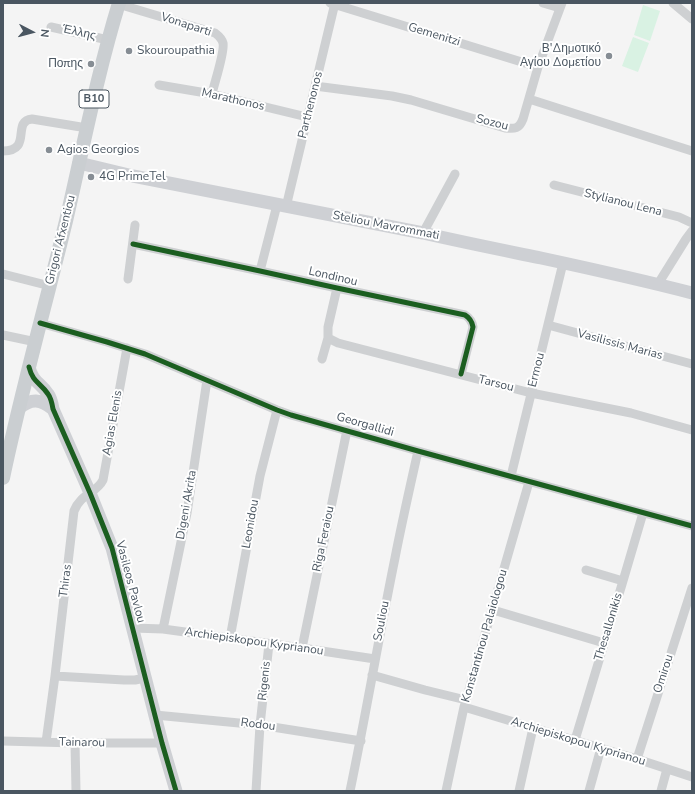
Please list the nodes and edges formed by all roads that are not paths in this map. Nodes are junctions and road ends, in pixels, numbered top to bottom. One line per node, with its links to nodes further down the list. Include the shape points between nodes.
1 (118, 3): 9 (main road, Grigori Afxentiou / B10); 13 (street, Vonaparti, via 215,33 220,37 223,42 222,52)
2 (543, 3): 5 (street)
3 (673, 3): 7 (street)
4 (333, 4): 10 (street, Gemenitzi); 12 (street, Parthenonos)
5 (561, 5): 10 (street)
6 (692, 6): 7 (street)
7 (690, 17)
8 (51, 27): 9 (street, Έλλης)
9 (108, 40): 16 (main road, Grigori Afxentiou / B10)
10 (538, 67): 14 (street)
11 (159, 85): 13 (street, Marathonos)
12 (315, 86): 14 (street, Sozou, via 411,100 511,129 521,124); 15 (street, Parthenonos)
13 (212, 94): 15 (street, Marathonos)
14 (529, 99): 18 (street)
15 (307, 117): 22 (street, Parthenonos)
16 (87, 128): 17 (street, via 27,120 22,126 18,145 12,150); 19 (main road, Grigori Afxentiou / B10)
17 (3, 151)
18 (692, 151)
19 (79, 163): 22 (main road, Steliou Mavrommati); 33 (main road, Grigori Afxentiou / B10)
20 (455, 174): 26 (street)
21 (554, 185): 23 (street, Stylianou Lena, via 679,217)
22 (282, 206): 26 (main road, Steliou Mavrommati); 29 (street, Parthenonos)
23 (692, 223)
24 (135, 225): 27 (street)
25 (692, 231): 32 (street)
26 (423, 233): 28 (main road, Steliou Mavrommati)
27 (133, 244): 29 (street, Londinou); 31 (street)
28 (563, 263): 32 (main road, Steliou Mavrommati); 37 (street, Ermou)
29 (260, 271): 34 (street, Londinou)
30 (3, 274): 33 (street)
31 (128, 279)
32 (658, 284): 35 (main road, Steliou Mavrommati)
33 (50, 286): 36 (main road, Grigori Afxentiou / B10)
34 (337, 288): 39 (street); 45 (street, Londinou, via 470,318 473,327)
35 (692, 293)
36 (40, 323): 40 (main road, Grigori Afxentiou / B10); 41 (street, Georgallidi)
37 (548, 326): 43 (street, Vasilissis Marias); 47 (street, Ermou)
38 (3, 335): 40 (street)
39 (328, 338): 42 (street); 45 (street, Tarsou, via 338,343)
40 (36, 342): 44 (main road, Grigori Afxentiou / B10)
41 (127, 348): 46 (street, Georgallidi); 57 (street, Agias Elenis, via 103,480)
42 (322, 359)
43 (692, 364)
44 (29, 367): 48 (main road, Grigori Afxentiou / B10); 49 (main road, Vasileos Pavlou, via 32,377 47,392)
45 (461, 374): 47 (street, Tarsou)
46 (207, 380): 50 (street, Georgallidi); 65 (street, Digeni Akrita, via 187,512)
47 (531, 393): 52 (street, Tarsou, via 631,413); 54 (street, Ermou)
48 (19, 408): 49 (main road, via 28,402 38,401); 55 (main road, Grigori Afxentiou / B10)
49 (53, 409): 57 (main road, Vasileos Pavlou)
50 (277, 410): 51 (street, Georgallidi); 66 (street, Leonidou, via 260,476)
51 (347, 430): 53 (street, Georgallidi); 69 (street, Riga Feraiou)
52 (692, 430)
53 (418, 451): 54 (street, Georgallidi); 70 (street, Souliou)
54 (511, 476): 56 (street, Georgallidi)
55 (3, 478)
56 (529, 482): 58 (street, Georgallidi); 63 (street, Konstantinou Palaiologou)
57 (90, 493): 64 (main road, Vasileos Pavlou, via 112,548); 72 (street, Thiras, via 78,502 74,510)
58 (643, 513): 59 (street, Georgallidi); 61 (street, Thesallonikis)
59 (692, 526)
60 (586, 570): 61 (street)
61 (623, 581): 67 (street, Thesallonikis)
62 (692, 588): 85 (street, Omirou)
63 (493, 610): 67 (street); 74 (street, Konstantinou Palaiologou)
64 (133, 628): 65 (street, Archiepiskopou Kyprianou); 73 (main road, Vasileos Pavlou)
65 (163, 629): 66 (street, Archiepiskopou Kyprianou)
66 (230, 638): 68 (street, Archiepiskopou Kyprianou)
67 (604, 643): 78 (street, Thesallonikis)
68 (269, 644): 69 (street, Archiepiskopou Kyprianou); 76 (street, Rigenis)
69 (302, 648): 70 (street, Archiepiskopou Kyprianou)
70 (375, 659): 71 (street, Souliou)
71 (372, 675): 74 (street, Archiepiskopou Kyprianou); 80 (street, Souliou)
72 (55, 676): 73 (street, via 124,680); 81 (street, Thiras)
73 (145, 678): 75 (main road, Vasileos Pavlou)
74 (465, 704): 77 (street, Archiepiskopou Kyprianou); 92 (street, Konstantinou Palaiologou)
75 (155, 715): 76 (street, Rodou); 83 (main road, Vasileos Pavlou)
76 (260, 725): 80 (street, Rodou); 90 (street, Rigenis)
77 (533, 728): 78 (street, Archiepiskopou Kyprianou); 93 (street)
78 (575, 740): 84 (street, Archiepiskopou Kyprianou)
79 (3, 741): 81 (street, Tainarou)
80 (360, 741): 91 (street, Souliou)
81 (46, 742): 82 (street, Tainarou)
82 (75, 743): 83 (street, Tainarou); 88 (street)
83 (162, 743): 89 (main road, Vasileos Pavlou)
84 (600, 748): 85 (street, Archiepiskopou Kyprianou); 94 (street)
85 (637, 759): 86 (street, Archiepiskopou Kyprianou)
86 (667, 769): 87 (street, Archiepiskopou Kyprianou); 95 (street)
87 (692, 777)
88 (76, 791)
89 (176, 791)
90 (256, 791)
91 (350, 791)
92 (446, 791)
93 (519, 791)
94 (589, 791)
95 (661, 791)

